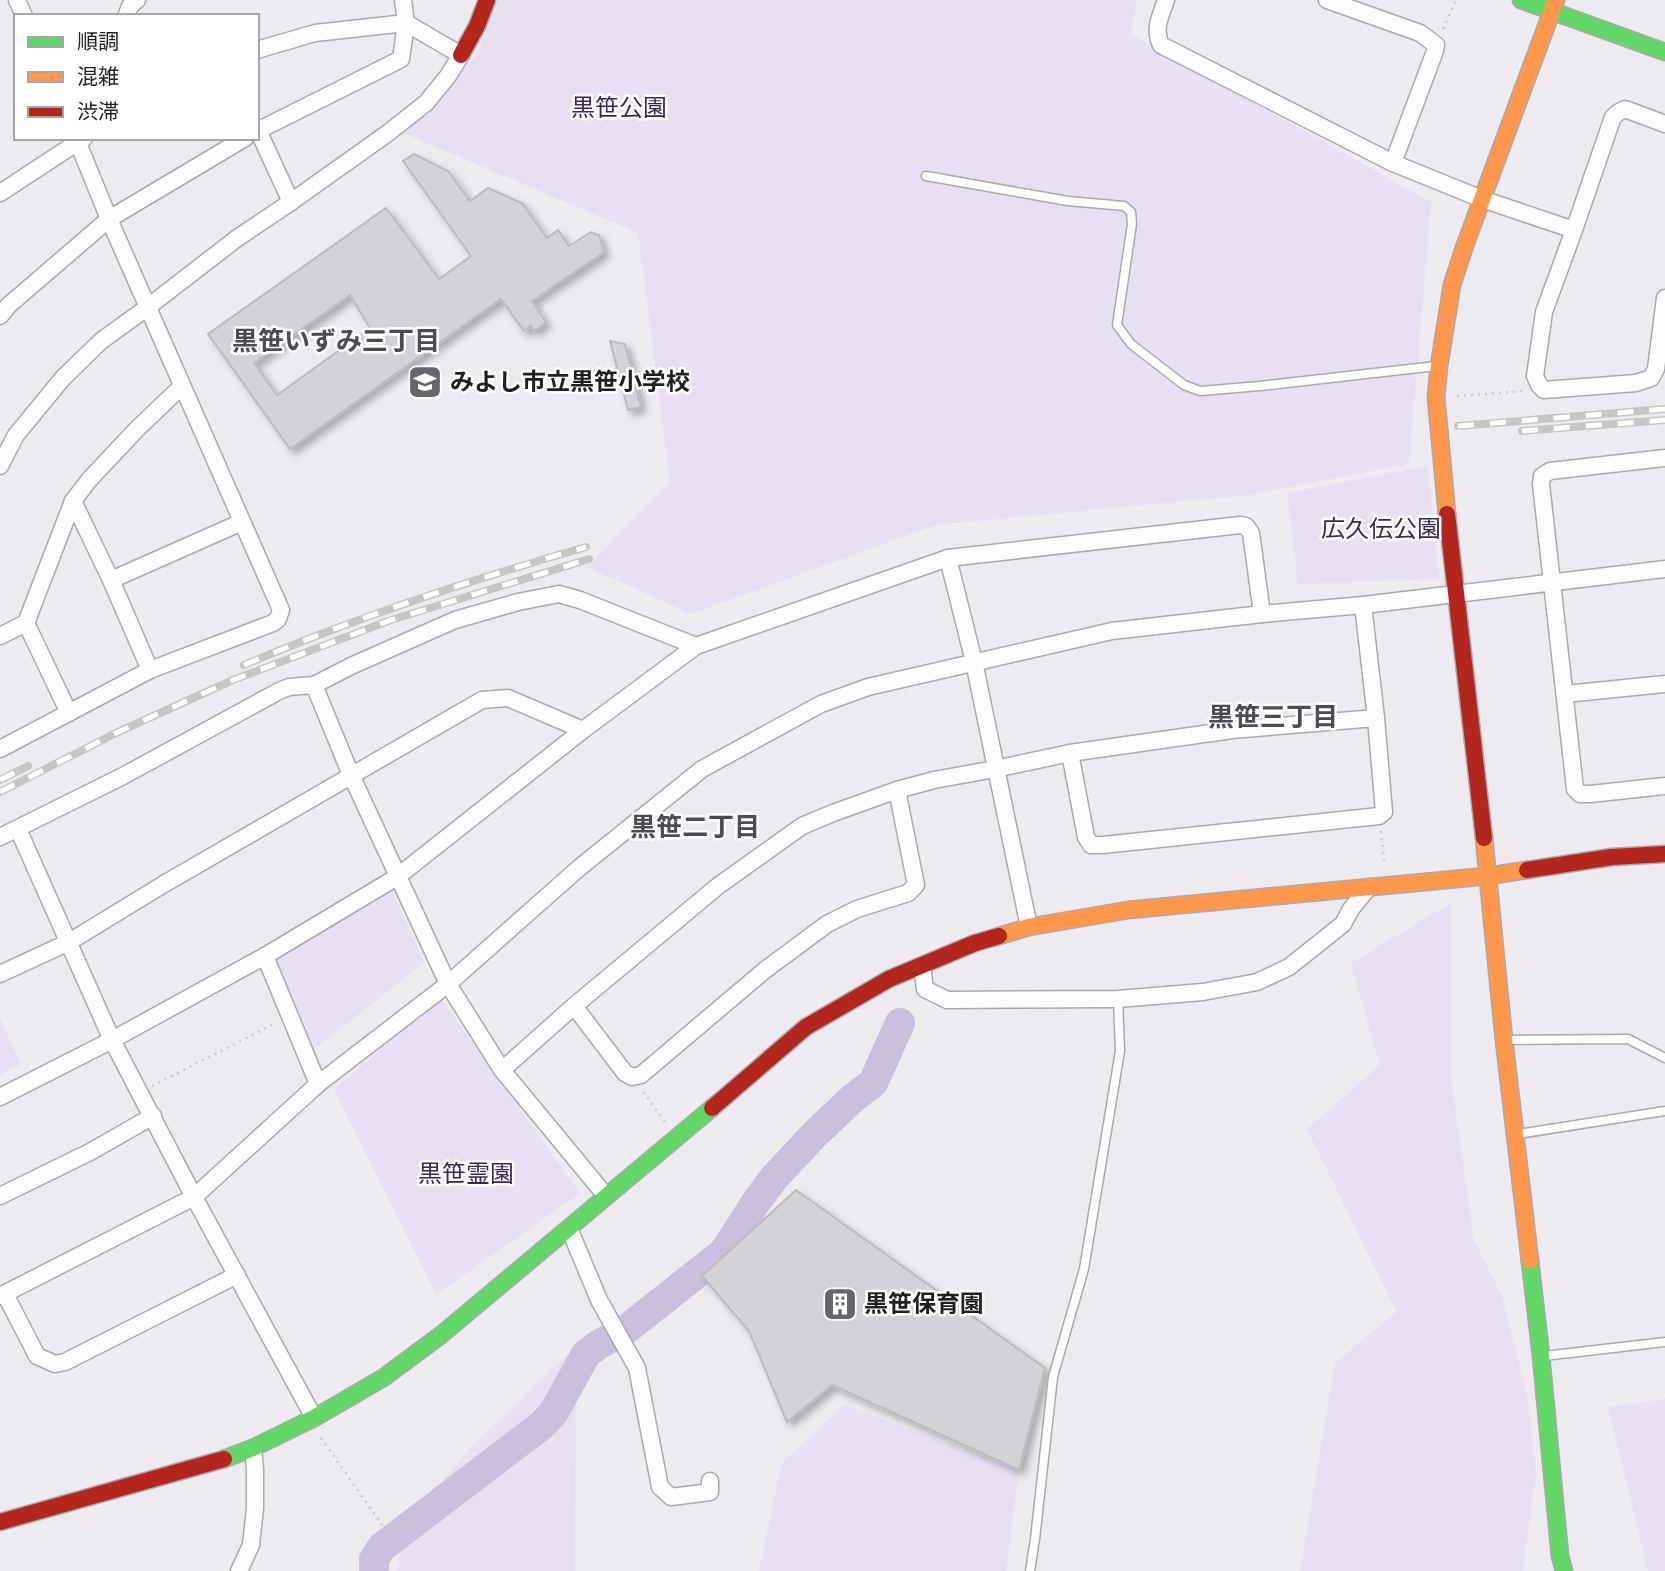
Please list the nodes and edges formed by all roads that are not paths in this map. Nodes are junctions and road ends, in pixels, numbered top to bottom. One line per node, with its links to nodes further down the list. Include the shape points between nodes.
1 (402, 0): 7 (street)
2 (486, 0): 10 (street)
3 (1166, 0): 16 (street, via 1157,29 1161,45)
4 (1327, 0): 16 (street, via 1420,33 1436,45)
5 (1521, 0): 6 (street)
6 (1554, 6): 9 (street); 19 (street)
7 (406, 23): 8 (street, via 315,33); 10 (street); 12 (street, via 397,62)
8 (259, 49)
9 (1665, 52)
10 (461, 55): 20 (street, via 426,103)
11 (1665, 124): 22 (street, via 1625,109 1613,117)
12 (259, 130)
13 (79, 140): 18 (street); 21 (street)
14 (242, 140): 21 (street)
15 (259, 140): 20 (street)
16 (1393, 163): 19 (street)
17 (926, 176): 26 (lane, via 1124,206 1131,212 1132,225 1117,325 1131,344 1184,385 1200,391)
18 (0, 192)
19 (1482, 199): 22 (street); 26 (street, via 1452,285)
20 (291, 202): 24 (street)
21 (109, 219): 24 (street); 25 (street)
22 (1574, 230): 23 (street, via 1544,312 1535,376 1544,390 1651,378)
23 (1665, 298)
24 (148, 307): 27 (street); 29 (street, via 101,341 63,378 16,435)
25 (0, 316)
26 (1439, 366): 36 (street, via 1436,397)
27 (182, 386): 30 (street); 31 (street)
28 (1665, 458): 35 (street, via 1550,471 1542,476)
29 (0, 466)
30 (73, 501): 34 (street); 39 (street)
31 (242, 522): 34 (street); 43 (street, via 281,610 278,619)
32 (948, 558): 38 (street, via 1246,526 1251,533); 41 (street); 42 (street)
33 (1665, 569): 35 (street)
34 (111, 580): 43 (street)
35 (1551, 582): 36 (street); 46 (street)
36 (1456, 593): 37 (street); 59 (street)
37 (1363, 604): 38 (street); 48 (street)
38 (1262, 614): 42 (street, via 1112,631)
39 (26, 623): 40 (street); 47 (street)
40 (0, 636)
41 (696, 646): 45 (street, via 559,594 455,620); 49 (street)
42 (974, 662): 52 (street); 67 (street, via 821,704 702,769)
43 (150, 670): 47 (street)
44 (1665, 684): 46 (street)
45 (314, 685): 53 (street); 56 (street, via 289,687 270,695)
46 (1565, 694): 54 (street, via 1575,789 1580,794)
47 (69, 713): 50 (street)
48 (1376, 718): 51 (street, via 1232,730); 51 (street, via 1384,812 1379,816 1091,845)
49 (583, 730): 53 (street, via 509,698 482,700); 60 (street)
50 (0, 749)
51 (1070, 753): 52 (street)
52 (995, 769): 55 (street); 62 (street)
53 (351, 775): 60 (street); 63 (street)
54 (1665, 786)
55 (897, 790): 69 (street, via 802,826 718,886); 69 (street, via 916,885 908,893 827,924 641,1074 632,1077 625,1073)
56 (18, 829): 57 (street); 63 (street)
57 (0, 837)
58 (1665, 854): 59 (street, via 1612,856)
59 (1488, 876): 61 (street); 71 (street)
60 (397, 877): 64 (street); 67 (street)
61 (1368, 887): 62 (street, via 1128,910); 68 (street, via 1343,924 1289,967 1257,982)
62 (1029, 927): 65 (street)
63 (69, 942): 66 (street); 70 (street)
64 (265, 956): 70 (street); 74 (street)
65 (922, 966): 68 (street, via 925,989 947,1000); 80 (street, via 888,979 806,1027)
66 (0, 974)
67 (448, 984): 73 (street); 74 (street)
68 (1118, 999): 92 (lane, via 1120,1051 1084,1269 1053,1377)
69 (574, 1006): 73 (street)
70 (112, 1040): 75 (street); 77 (street)
71 (1504, 1040): 72 (lane, via 1628,1039); 78 (street)
72 (1665, 1058)
73 (502, 1070): 80 (street)
74 (318, 1084): 81 (street)
75 (0, 1097)
76 (1665, 1111): 78 (lane)
77 (153, 1116): 79 (street); 81 (street)
78 (1515, 1134): 86 (street)
79 (0, 1196)
80 (606, 1196): 82 (street)
81 (194, 1197): 83 (street); 84 (street)
82 (569, 1228): 87 (street, via 441,1335 383,1378); 89 (street, via 598,1300 637,1368 660,1487 671,1497 697,1494 710,1492)
83 (237, 1275): 84 (street, via 55,1364 37,1356); 87 (street)
84 (2, 1295)
85 (1665, 1342): 86 (lane)
86 (1541, 1356): 93 (street)
87 (314, 1418): 88 (street)
88 (253, 1448): 90 (street); 91 (street, via 251,1545)
89 (710, 1481)
90 (0, 1522)
91 (239, 1571)
92 (1030, 1571)
93 (1564, 1571)

